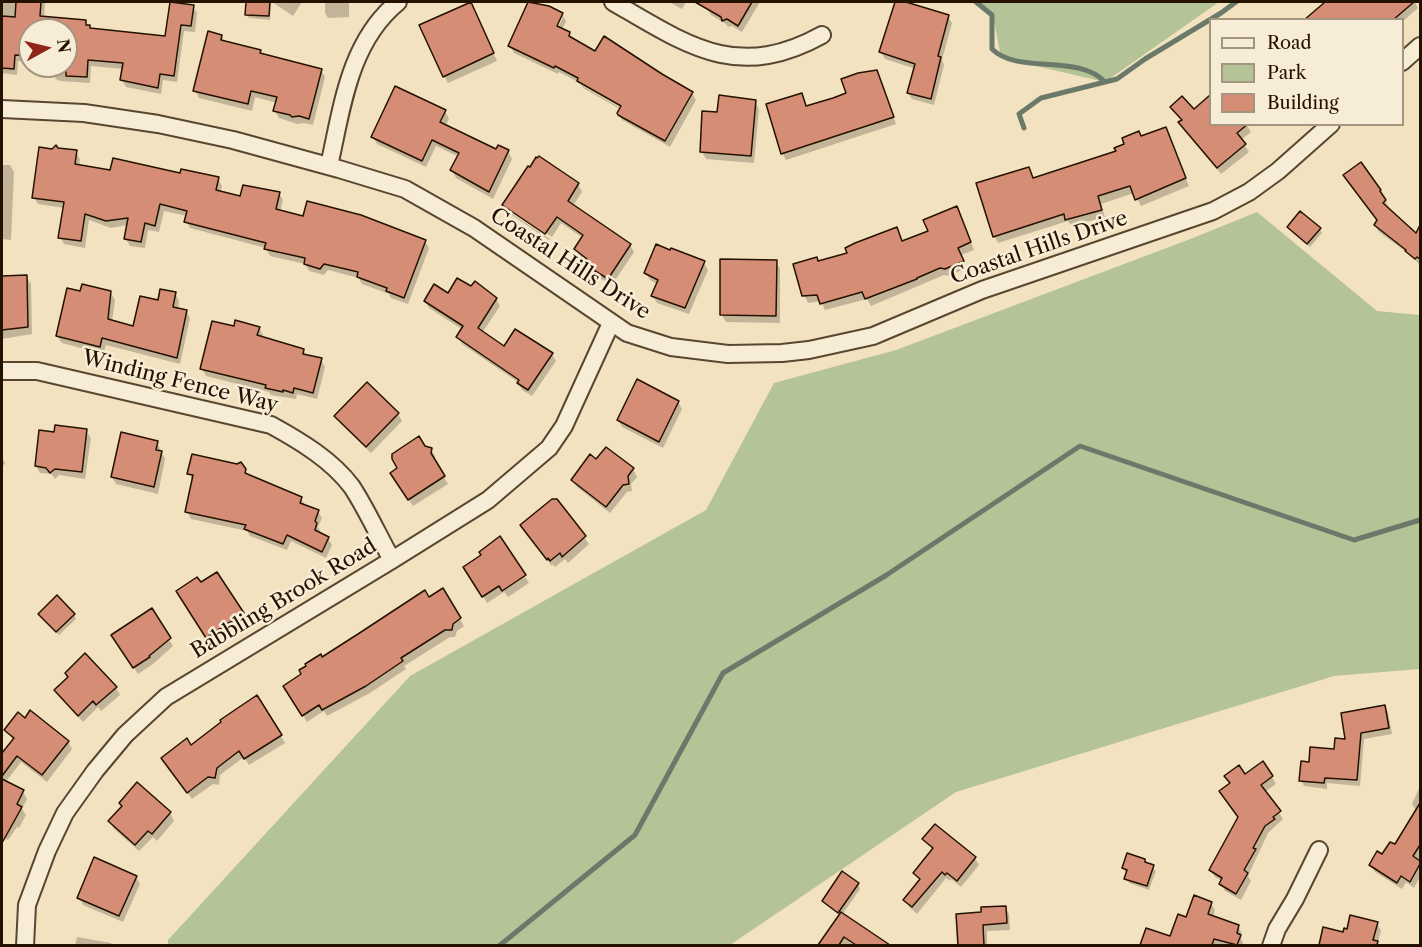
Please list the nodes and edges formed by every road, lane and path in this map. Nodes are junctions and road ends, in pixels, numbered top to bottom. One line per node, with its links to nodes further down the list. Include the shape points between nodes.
1 (398, 2): 8 (street, via 379,21 358,55)
2 (613, 2): 3 (street, via 683,43 727,56 776,54)
3 (822, 34)
4 (1420, 46): 5 (street)
5 (1404, 60)
6 (2, 109): 8 (street, Coastal Hills Drive, via 84,113 158,124)
7 (1329, 126): 9 (street, Coastal Hills Drive, via 1278,171 1213,211 982,290 873,336 809,350 728,354 644,340)
8 (329, 166): 9 (street, Coastal Hills Drive, via 405,189 431,202)
9 (611, 323): 11 (street, Babbling Brook Road, via 564,426 549,448 488,500)
10 (2, 371): 11 (street, Winding Fence Way, via 37,371 272,425 303,443 351,487)
11 (392, 560): 13 (street, Babbling Brook Road, via 166,697 125,735 65,813 27,905)
12 (1319, 850): 14 (street)
13 (25, 945)
14 (1271, 945)

